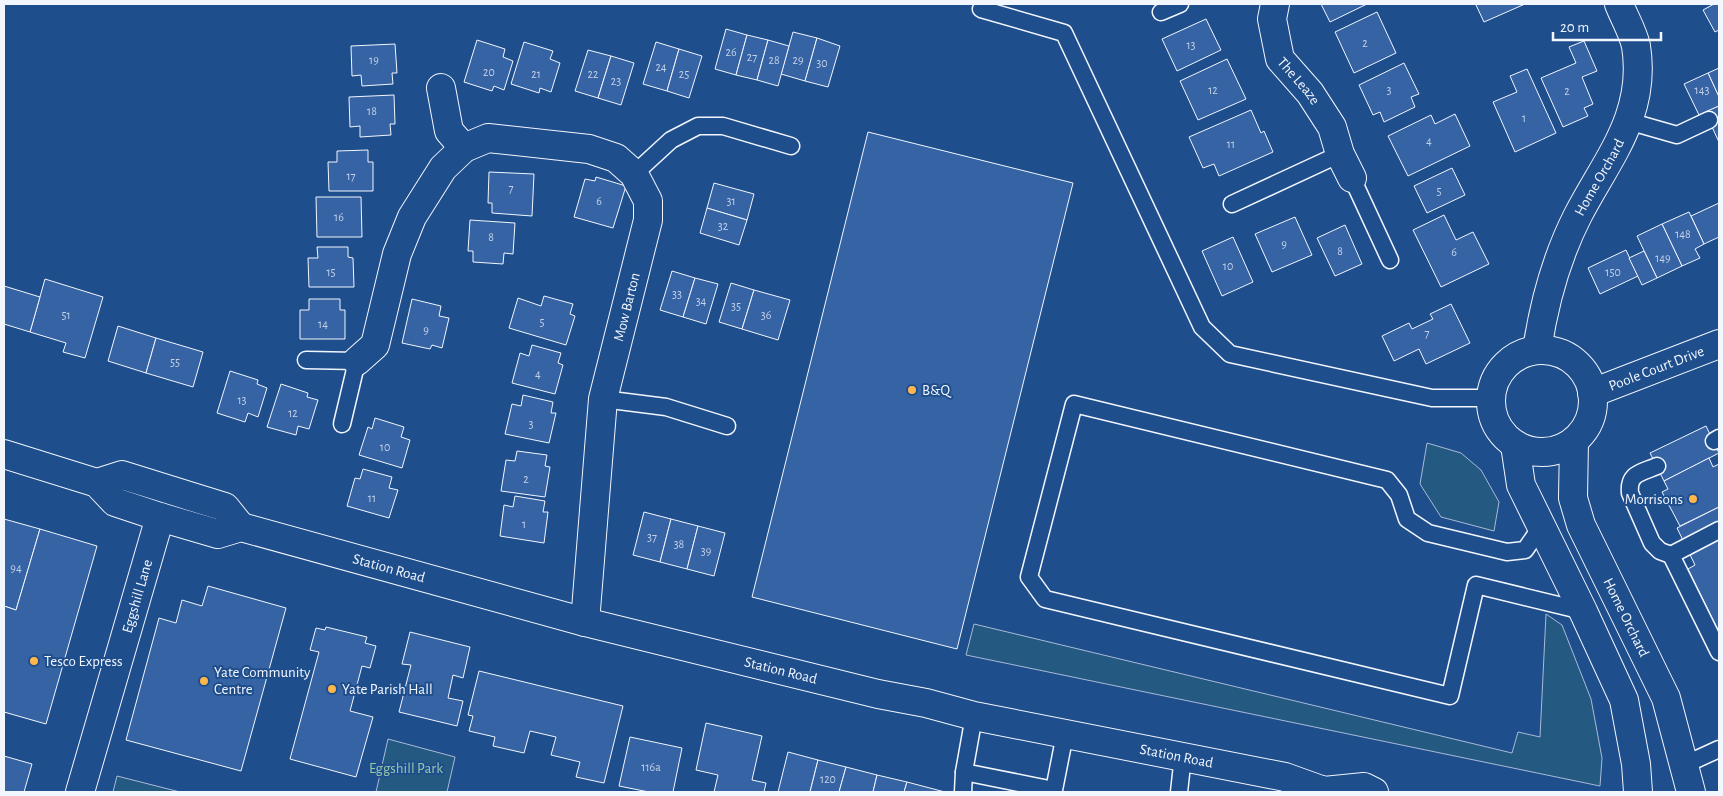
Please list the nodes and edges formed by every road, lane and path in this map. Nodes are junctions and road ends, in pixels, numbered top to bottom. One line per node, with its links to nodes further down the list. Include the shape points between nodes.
1 (1180, 4): 5 (lane)
2 (1275, 4): 11 (street, The Leaze, via 1272,19 1280,59 1310,93 1332,128)
3 (1619, 4): 8 (street, Home Orchard, via 1636,45 1638,81)
4 (981, 9): 20 (lane, via 1064,33 1202,327 1230,354 1432,398)
5 (1161, 12)
6 (441, 88): 10 (street, via 448,131)
7 (1709, 120): 8 (lane, via 1678,135)
8 (1628, 121): 16 (street, Home Orchard, via 1559,256 1542,315)
9 (791, 146): 12 (lane, via 723,126 698,126 671,140)
10 (464, 148): 12 (street, Mow Barton, via 488,138 589,149 616,158); 18 (street, Mow Barton, via 443,168 412,217 397,254 375,344)
11 (1346, 166): 13 (lane); 14 (lane, The Leaze)
12 (634, 174): 21 (street, Mow Barton, via 648,201 648,220)
13 (1232, 204)
14 (1390, 260)
15 (1719, 344): 19 (street, Poole Court Drive)
16 (1537, 350): 19 (street, via 1556,352 1573,360 1586,375); 20 (street, via 1519,355 1504,366 1494,381)
17 (306, 360): 18 (lane)
18 (357, 361): 22 (lane)
19 (1592, 393): 24 (street, via 1592,410 1586,427)
20 (1490, 398): 25 (street, via 1493,417 1502,433)
21 (603, 399): 23 (lane, via 666,407); 35 (street, Mow Barton)
22 (342, 424)
23 (727, 426)
24 (1574, 441): 25 (street, via 1556,450 1535,452); 41 (street, Home Orchard, via 1573,498 1581,525 1666,698)
25 (1515, 445): 31 (street, via 1521,485)
26 (4, 454): 28 (street)
27 (1657, 466): 33 (lane, via 1632,477 1630,493 1652,543)
28 (97, 483): 29 (street, via 115,502); 30 (street, via 122,476 183,494 225,507)
29 (160, 517): 30 (street, via 218,534); 43 (street, Eggshill Lane)
30 (241, 527): 35 (street, Station Road)
31 (1541, 527): 34 (street); 34 (lane, via 1525,550 1507,552 1428,533 1407,519 1399,495 1387,480 1074,404 1029,576 1045,599 1450,696 1476,586)
32 (1719, 530): 33 (lane)
33 (1671, 555): 36 (lane)
34 (1583, 611): 48 (street, via 1624,700)
35 (585, 622): 37 (street, Station Road)
36 (1719, 652)
37 (974, 716): 38 (street, Station Road); 42 (lane)
38 (1065, 734): 40 (street, Station Road); 42 (lane, via 1054,790)
39 (1719, 749): 41 (lane)
40 (1183, 756): 45 (lane); 46 (street, Station Road, via 1285,777)
41 (1684, 765): 49 (street, Home Orchard)
42 (964, 772): 44 (lane)
43 (80, 792)
44 (963, 792)
45 (1179, 792)
46 (1325, 792): 47 (street, Station Road, via 1364,787)
47 (1374, 792)
48 (1638, 792)
49 (1691, 792)

